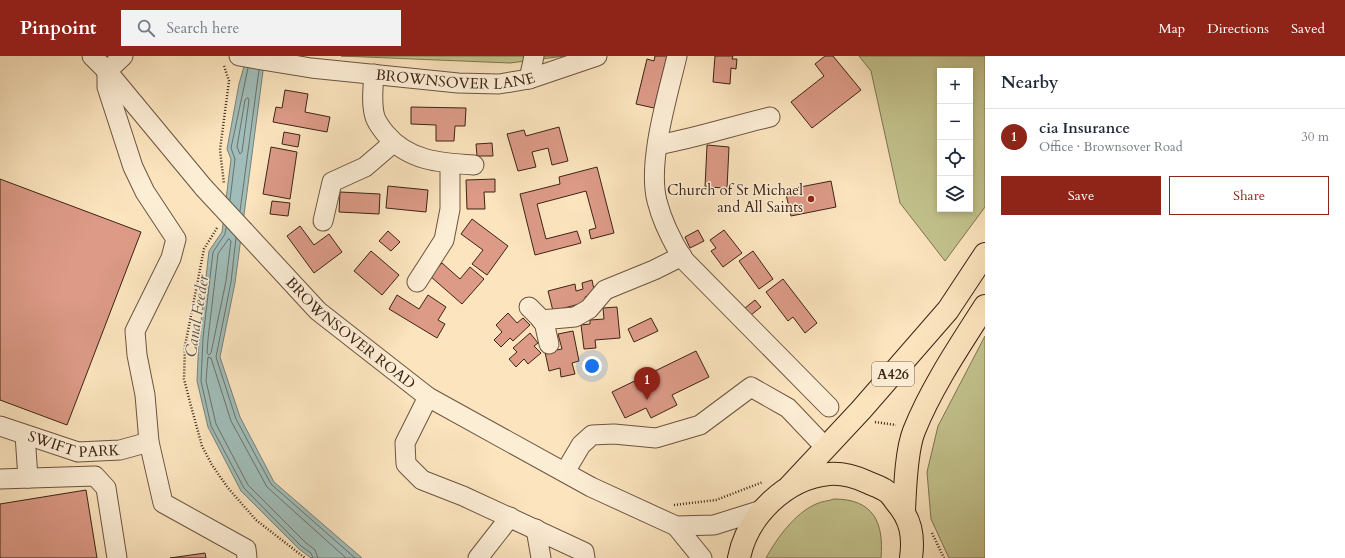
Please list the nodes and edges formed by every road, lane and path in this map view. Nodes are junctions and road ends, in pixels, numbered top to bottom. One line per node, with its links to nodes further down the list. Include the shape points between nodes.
1 (92, 56): 7 (street, BROWNSOVER ROAD)
2 (123, 56): 7 (street)
3 (534, 56): 9 (street)
4 (597, 56): 9 (street, BROWNSOVER LANE)
5 (677, 56): 12 (street)
6 (231, 59): 8 (street, BROWNSOVER LANE); 15 (path, via 220,150)
7 (107, 71): 23 (street, BROWNSOVER ROAD, bridge, via 204,188 318,311); 27 (street, via 107,87 133,168 145,192 176,239 172,258 135,331)
8 (374, 74): 9 (street, BROWNSOVER LANE, via 458,83 499,84); 11 (street, via 375,117)
9 (529, 79)
10 (770, 117): 12 (street)
11 (393, 143): 13 (street, via 409,154); 16 (street, via 365,168 332,182)
12 (658, 145): 19 (street, via 654,162 656,200 669,234)
13 (450, 164): 14 (street); 20 (street, via 450,209 444,240)
14 (474, 165)
15 (224, 189)
16 (322, 221)
17 (218, 223): 44 (path, via 204,249 185,346 184,380 190,406 202,446 228,488 256,520)
18 (985, 254): 28 (highway, A426, via 948,310)
19 (682, 256): 22 (street, via 605,290 589,309 574,317 535,313 544,322); 24 (street)
20 (417, 282)
21 (985, 306): 36 (highway, A426, via 931,396 913,433 905,479)
22 (549, 344)
23 (428, 397): 29 (street, BROWNSOVER ROAD); 37 (street, via 405,442 406,464 422,480)
24 (829, 407)
25 (0, 426): 26 (street, SWIFT PARK)
26 (25, 434): 27 (street, SWIFT PARK, via 78,452 120,450); 30 (street)
27 (149, 442): 43 (street, via 163,503 246,549)
28 (826, 448): 29 (street, via 788,408 751,387 700,425 656,438 592,434 581,445); 33 (highway, A426)
29 (565, 472): 38 (street, BROWNSOVER ROAD)
30 (28, 478): 31 (street); 42 (street, via 95,476 106,488)
31 (0, 479)
32 (764, 481): 34 (path, via 716,500)
33 (790, 486): 35 (highway); 36 (highway, via 829,474 857,478 887,491)
34 (666, 506)
35 (764, 509): 38 (street, BROWNSOVER ROAD, via 714,524); 48 (highway, via 750,529)
36 (904, 510): 40 (highway)
37 (510, 517): 39 (street); 45 (street)
38 (676, 526): 47 (street, BROWNSOVER ROAD)
39 (536, 530): 41 (street); 46 (street)
40 (916, 552)
41 (587, 556)
42 (117, 558)
43 (247, 558)
44 (305, 558)
45 (478, 558)
46 (541, 558)
47 (702, 558)
48 (739, 558)

